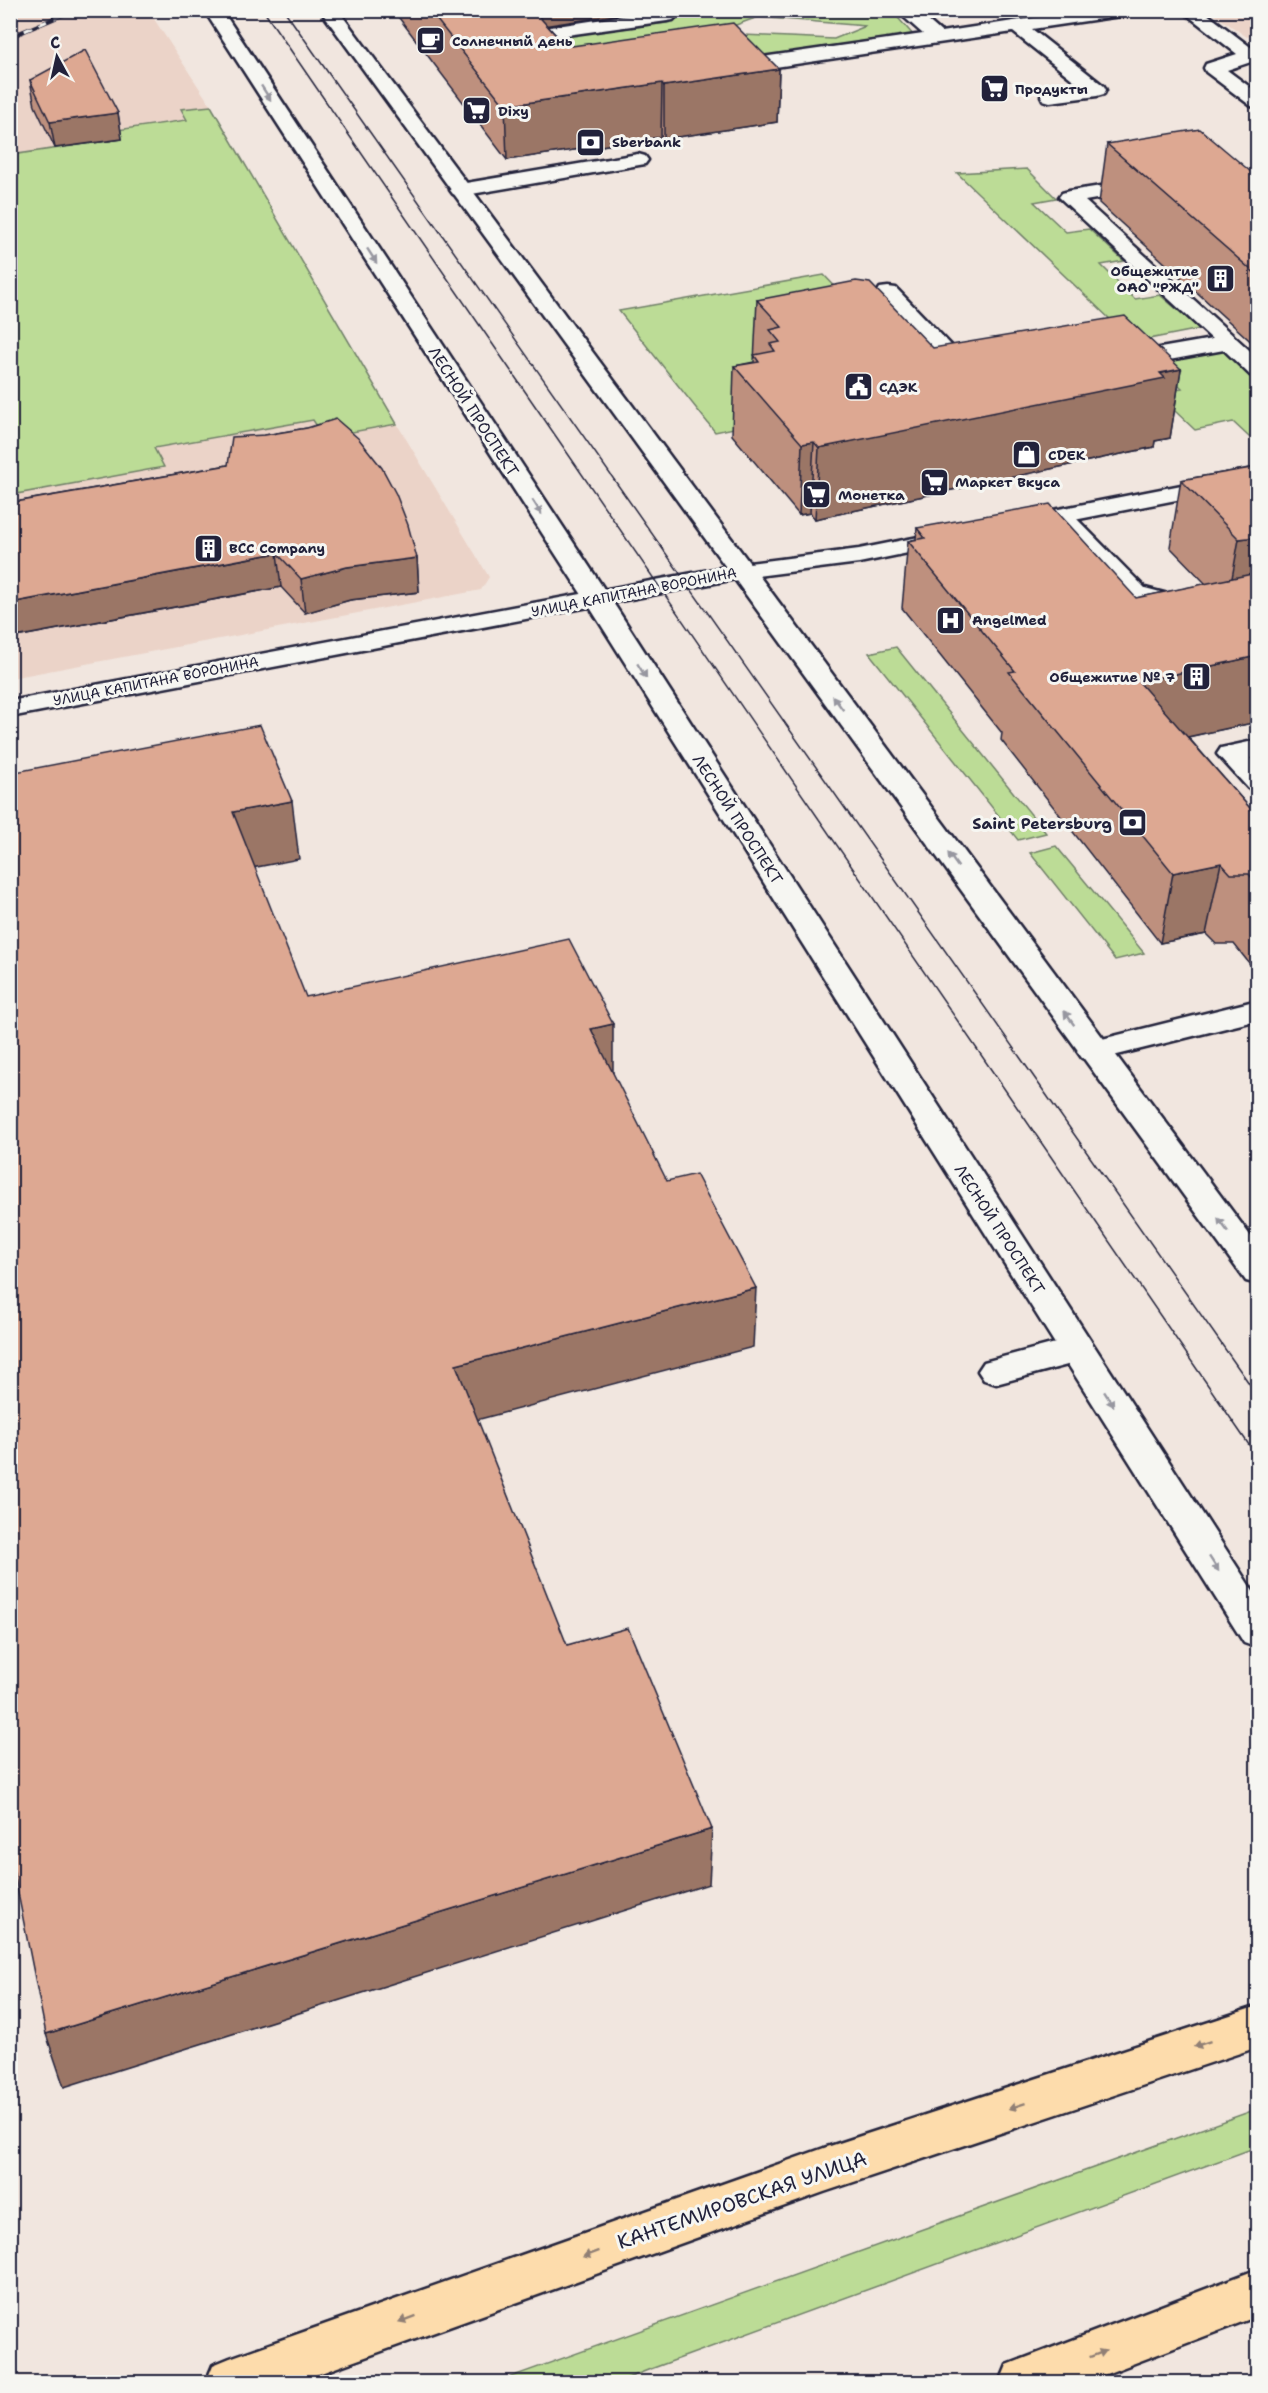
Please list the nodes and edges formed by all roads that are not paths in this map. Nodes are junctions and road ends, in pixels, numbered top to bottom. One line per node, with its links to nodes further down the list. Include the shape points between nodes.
1 (213, 10): 26 (main road, ЛЕСНОЙ ПРОСПЕКТ, one-way to 26)
2 (329, 10): 16 (main road)
3 (674, 10): 9 (main road, via 667,16 522,33)
4 (904, 10): 8 (main road)
5 (1191, 10): 12 (main road, via 1251,56 1213,68)
6 (1118, 11): 7 (main road)
7 (1017, 26): 8 (main road); 11 (main road, via 1097,90)
8 (938, 38): 10 (main road)
9 (538, 51)
10 (714, 70)
11 (1050, 96)
12 (1257, 102)
13 (638, 160): 14 (main road)
14 (565, 172): 16 (main road); 17 (main road)
15 (1169, 181): 19 (main road, via 1069,197)
16 (460, 190): 25 (main road)
17 (581, 192)
18 (888, 293): 22 (main road, via 978,387)
19 (1228, 343): 20 (main road); 21 (main road)
20 (1101, 365)
21 (1257, 370)
22 (989, 385)
23 (1257, 477): 24 (main road, УЛИЦА КАПИТАНА ВОРОНИНА)
24 (1060, 516): 25 (main road, УЛИЦА КАПИТАНА ВОРОНИНА, via 858,556); 27 (main road, via 1136,593 1225,617)
25 (741, 571): 26 (main road, УЛИЦА КАПИТАНА ВОРОНИНА); 32 (main road, one-way to 25)
26 (597, 598): 28 (main road, УЛИЦА КАПИТАНА ВОРОНИНА); 34 (main road, ЛЕСНОЙ ПРОСПЕКТ, one-way to 34)
27 (1257, 611)
28 (10, 709)
29 (1257, 748): 30 (main road, via 1232,754)
30 (1257, 782)
31 (1257, 1011): 32 (main road)
32 (1093, 1051): 33 (main road, one-way to 32)
33 (1257, 1272)
34 (1078, 1350): 35 (main road); 36 (main road, ЛЕСНОЙ ПРОСПЕКТ, one-way to 36)
35 (996, 1371)
36 (1257, 1632)
37 (1257, 2026): 39 (main road, КАНТЕМИРОВСКАЯ УЛИЦА, one-way to 39, via 824,2170)
38 (1257, 2292): 40 (main road, one-way to 38)
39 (230, 2382)
40 (1024, 2382)

